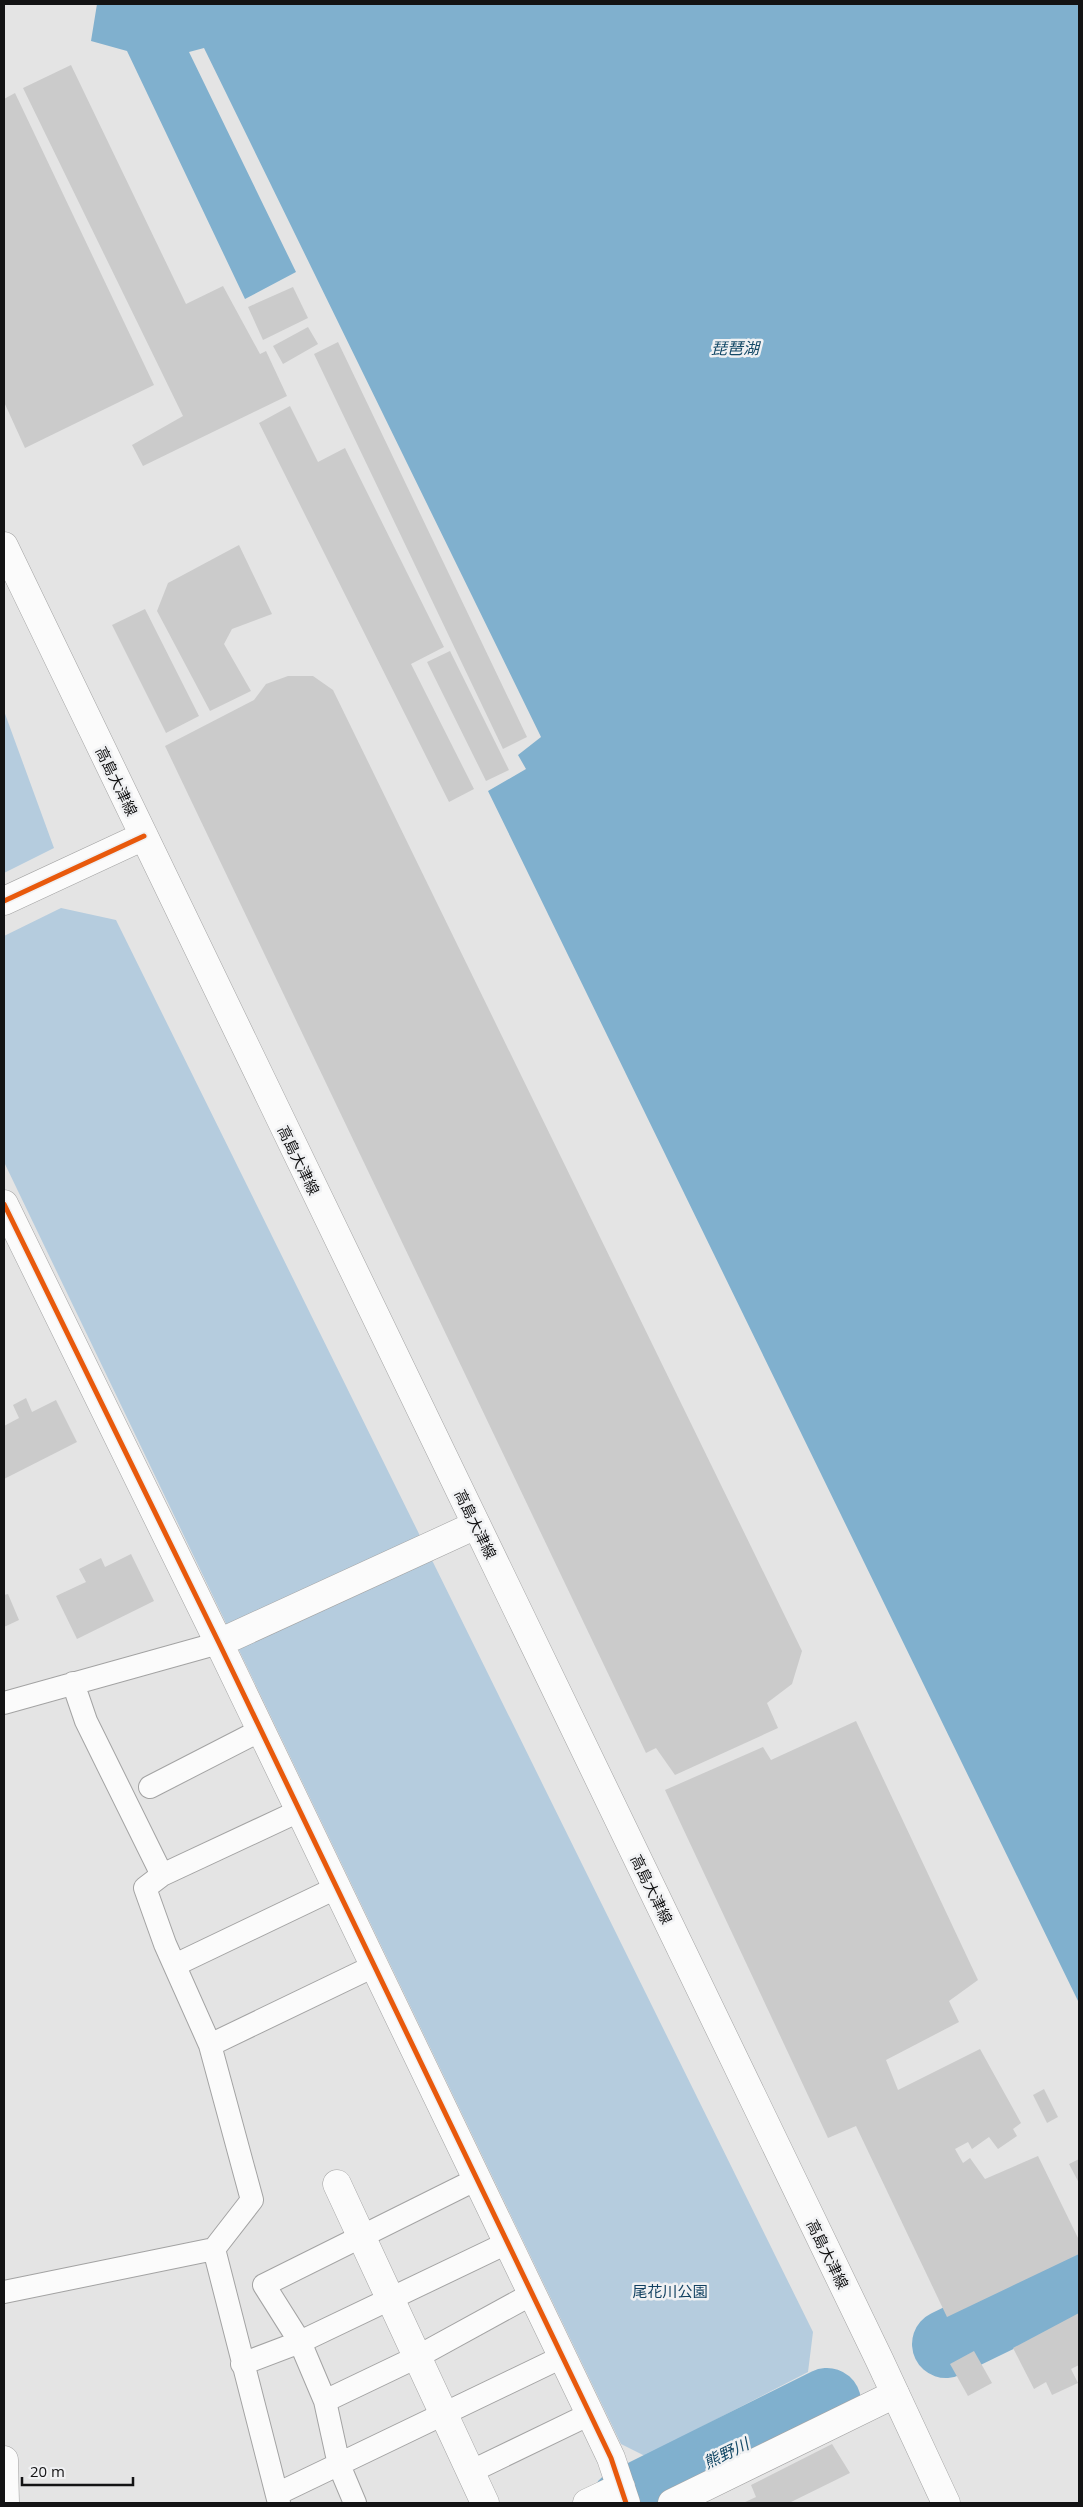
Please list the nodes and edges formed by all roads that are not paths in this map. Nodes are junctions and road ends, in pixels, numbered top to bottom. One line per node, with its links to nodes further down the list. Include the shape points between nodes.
1 (4, 546): 2 (street, 高島大津線)
2 (144, 836): 3 (street); 5 (street, 高島大津線)
3 (4, 901)
4 (4, 1204): 6 (street)
5 (476, 1525): 6 (street); 29 (street, 高島大津線)
6 (219, 1642): 7 (lane); 9 (street)
7 (73, 1683): 8 (lane); 12 (lane, via 86,1721)
8 (4, 1703)
9 (261, 1730): 10 (lane); 11 (street)
10 (150, 1786)
11 (299, 1811): 12 (lane); 13 (street)
12 (162, 1875): 14 (lane, via 145,1888)
13 (336, 1888): 14 (lane); 15 (street)
14 (175, 1965): 16 (lane)
15 (374, 1966): 16 (lane); 17 (street)
16 (210, 2044): 21 (lane, via 252,2200)
17 (477, 2179): 19 (lane); 20 (street)
18 (338, 2184): 19 (street)
19 (362, 2236): 24 (street); 25 (lane, via 264,2285)
20 (507, 2243): 23 (street); 24 (lane)
21 (214, 2249): 22 (lane); 28 (lane)
22 (4, 2292)
23 (532, 2294): 26 (lane); 27 (street)
24 (390, 2297): 25 (lane); 26 (street)
25 (300, 2342): 28 (lane); 30 (lane)
26 (417, 2357): 30 (lane); 31 (street)
27 (562, 2357): 31 (lane); 32 (street)
28 (242, 2364): 37 (lane)
29 (895, 2394): 38 (street, 高島大津線); 43 (street)
30 (325, 2401): 34 (lane)
31 (443, 2413): 34 (lane); 35 (street)
32 (590, 2414): 35 (lane); 36 (street)
33 (4, 2460): 39 (street)
34 (338, 2465): 37 (lane); 40 (lane)
35 (470, 2472): 41 (street)
36 (623, 2493): 42 (street)
37 (278, 2499)
38 (940, 2499)
39 (5, 2503)
40 (356, 2503)
41 (485, 2503)
42 (587, 2503)
43 (672, 2503)

